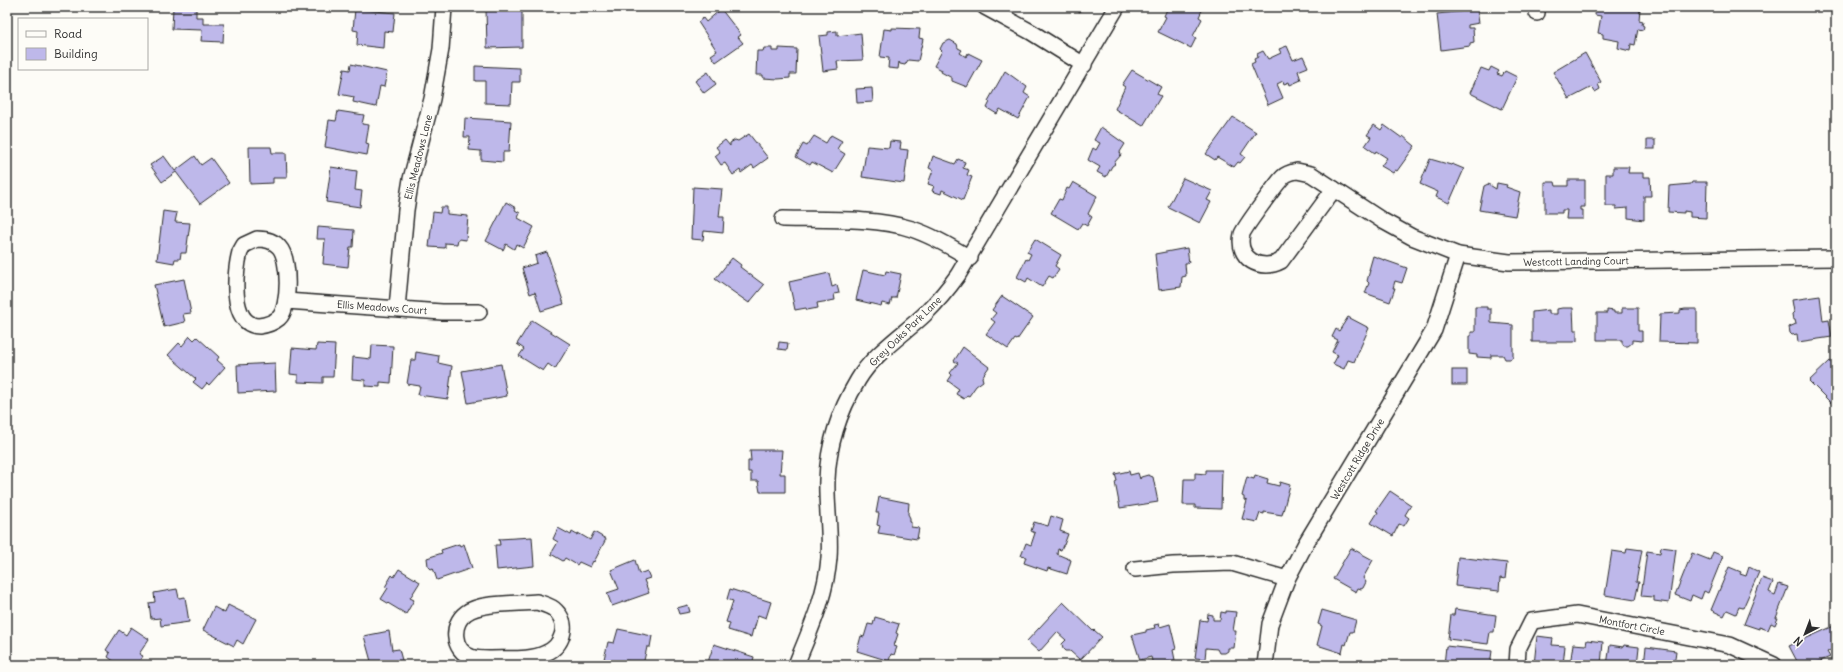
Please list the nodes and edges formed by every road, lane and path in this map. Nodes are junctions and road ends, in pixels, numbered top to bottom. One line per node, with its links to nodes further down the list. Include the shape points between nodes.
1 (444, 7): 11 (street, Ellis Meadows Lane, via 441,49 432,99 411,179 406,210)
2 (985, 7): 4 (street)
3 (1117, 7): 4 (street, Grey Oaks Park Lane)
4 (1084, 65): 8 (street, Grey Oaks Park Lane)
5 (1334, 189): 5 (street, Westcott Landing Court, via 1304,172 1297,171 1284,176 1243,232 1242,246 1248,258 1268,266 1281,261); 7 (street, Westcott Landing Court, via 1412,237)
6 (783, 219): 8 (street, via 856,221 911,229 940,240)
7 (1458, 255): 9 (street, Westcott Landing Court, via 1509,262); 14 (street, Westcott Ridge Drive, via 1434,330)
8 (970, 258): 16 (street, Grey Oaks Park Lane, via 942,296 858,378 843,409 832,440 827,479 829,558 824,589 815,620)
9 (1836, 258)
10 (286, 301): 10 (street, via 284,311 273,323 257,326 243,318 236,300 239,258 244,245 250,241 264,239 279,247 286,264); 11 (street, Ellis Meadows Court)
11 (397, 308): 12 (street, Ellis Meadows Court)
12 (479, 312)
13 (1135, 569): 14 (street, via 1232,563)
14 (1287, 579): 17 (street, Westcott Ridge Drive, via 1270,624)
15 (533, 661): 15 (street, via 558,645 563,634 563,622 556,611 546,605 537,602 478,607 466,612 458,621 454,630 457,642 463,652 471,657)
16 (796, 665)
17 (1265, 665)
18 (1517, 665): 19 (street, Montfort Circle, via 1518,649 1532,621 1577,615 1730,644)
19 (1774, 665)

